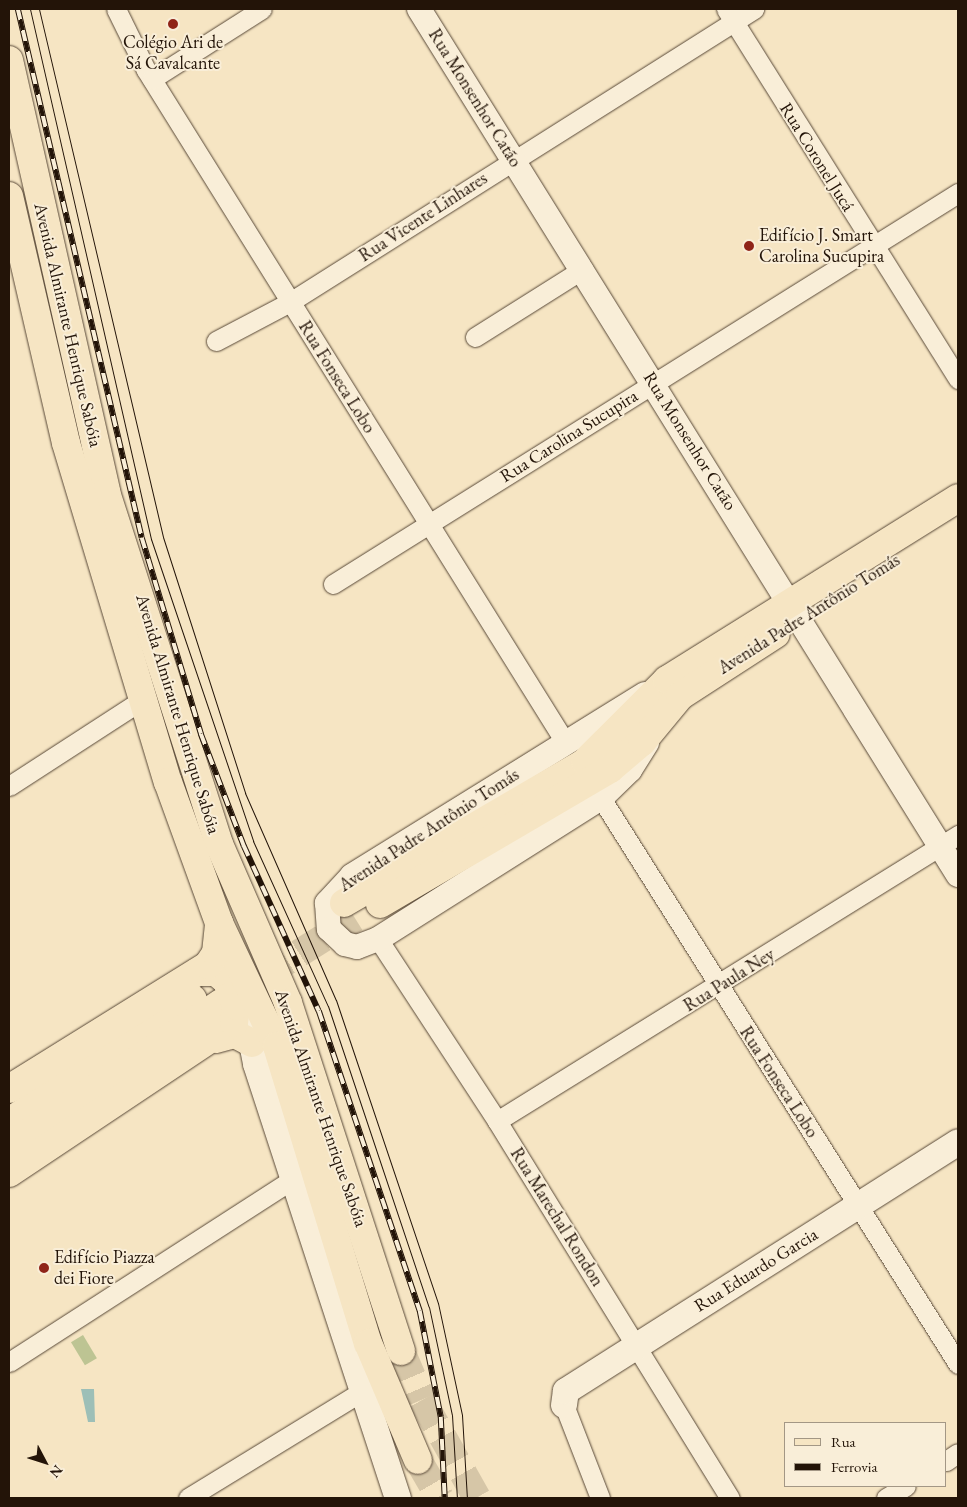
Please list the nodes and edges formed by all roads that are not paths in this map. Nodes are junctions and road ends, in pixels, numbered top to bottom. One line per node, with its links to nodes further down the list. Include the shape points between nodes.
1 (116, 9): 7 (street, Rua Fonseca Lobo)
2 (262, 9): 7 (street)
3 (419, 9): 8 (street, Rua Monsenhor Catão)
4 (754, 9): 5 (street, Rua Vicente Linhares)
5 (730, 15): 8 (street, Rua Vicente Linhares); 11 (street, Rua Coronel Jucá)
6 (9, 60): 48 (main road, Avenida Almirante Henrique Sabóia, via 106,492 219,844 291,1012)
7 (152, 79): 13 (street, Rua Fonseca Lobo)
8 (513, 158): 12 (street, Rua Monsenhor Catão); 13 (street, Rua Vicente Linhares)
9 (958, 193): 11 (street, Rua Carolina Sucupira)
10 (9, 196): 24 (main road, Avenida Almirante Henrique Sabóia, via 66,443)
11 (872, 247): 16 (street, Rua Coronel Jucá); 17 (street, Rua Carolina Sucupira)
12 (583, 269): 14 (street); 17 (street, Rua Monsenhor Catão)
13 (290, 302): 15 (street, Rua Vicente Linhares); 20 (street, Rua Fonseca Lobo)
14 (475, 337)
15 (216, 341)
16 (958, 379)
17 (654, 382): 20 (street, Rua Carolina Sucupira); 22 (street, Rua Monsenhor Catão)
18 (958, 498): 22 (main road, Avenida Padre Antônio Tomás)
19 (958, 521): 22 (main road, Avenida Padre Antônio Tomás)
20 (429, 524): 21 (street, Rua Carolina Sucupira); 26 (street, Rua Fonseca Lobo)
21 (333, 584)
22 (795, 611): 23 (main road, Avenida Padre Antônio Tomás); 25 (main road, Avenida Padre Antônio Tomás, via 699,683); 29 (street, Rua Monsenhor Catão)
23 (667, 680): 25 (main road, Avenida Padre Antônio Tomás, via 585,762 349,911 610,769); 26 (street, Avenida Padre Antônio Tomás)
24 (144, 698): 27 (street); 31 (main road, Avenida Almirante Henrique Sabóia, via 168,782)
25 (666, 714): 28 (street, Avenida Padre Antônio Tomás, via 630,770)
26 (565, 742): 32 (street, Avenida Padre Antônio Tomás, via 332,893 327,920 336,937 357,947)
27 (9, 786)
28 (601, 798): 32 (street, Avenida Padre Antônio Tomás); 34 (street, Rua Fonseca Lobo)
29 (949, 840): 30 (street, Rua Monsenhor Catão); 34 (street, Rua Paula Ney)
30 (958, 875)
31 (219, 923): 33 (main road); 35 (main road, Avenida Almirante Henrique Sabóia)
32 (378, 939): 40 (street, Rua Marechal Rondon)
33 (212, 986): 36 (main road, via 222,975 236,1006 234,1023); 38 (main road); 41 (main road); 43 (main road)
34 (717, 987): 40 (street, Rua Paula Ney); 46 (street, Rua Fonseca Lobo)
35 (258, 1000): 37 (main road, Avenida Almirante Henrique Sabóia); 54 (main road, Avenida Almirante Henrique Sabóia, via 278,1046 368,1343)
36 (216, 1039): 37 (main road, via 235,1034); 39 (main road)
37 (252, 1043): 45 (main road, Avenida Almirante Henrique Sabóia)
38 (9, 1089)
39 (97, 1115): 43 (main road); 44 (main road)
40 (497, 1121): 47 (street, Rua Marechal Rondon)
41 (9, 1122)
42 (958, 1142): 46 (main road, Rua Eduardo Garcia)
43 (9, 1147)
44 (9, 1172)
45 (293, 1178): 49 (street); 51 (main road, Avenida Almirante Henrique Sabóia)
46 (859, 1205): 47 (main road, Rua Eduardo Garcia); 50 (street, Rua Fonseca Lobo)
47 (637, 1345): 52 (main road, Rua Eduardo Garcia, via 566,1391); 60 (street, Rua Marechal Rondon)
48 (401, 1351)
49 (9, 1362)
50 (958, 1364)
51 (364, 1390): 57 (street); 58 (main road, Avenida Almirante Henrique Sabóia)
52 (564, 1405): 59 (street)
53 (958, 1453): 55 (street)
54 (418, 1460)
55 (947, 1460)
56 (904, 1487): 61 (street)
57 (188, 1498)
58 (398, 1498)
59 (600, 1498)
60 (730, 1498)
61 (886, 1498)

